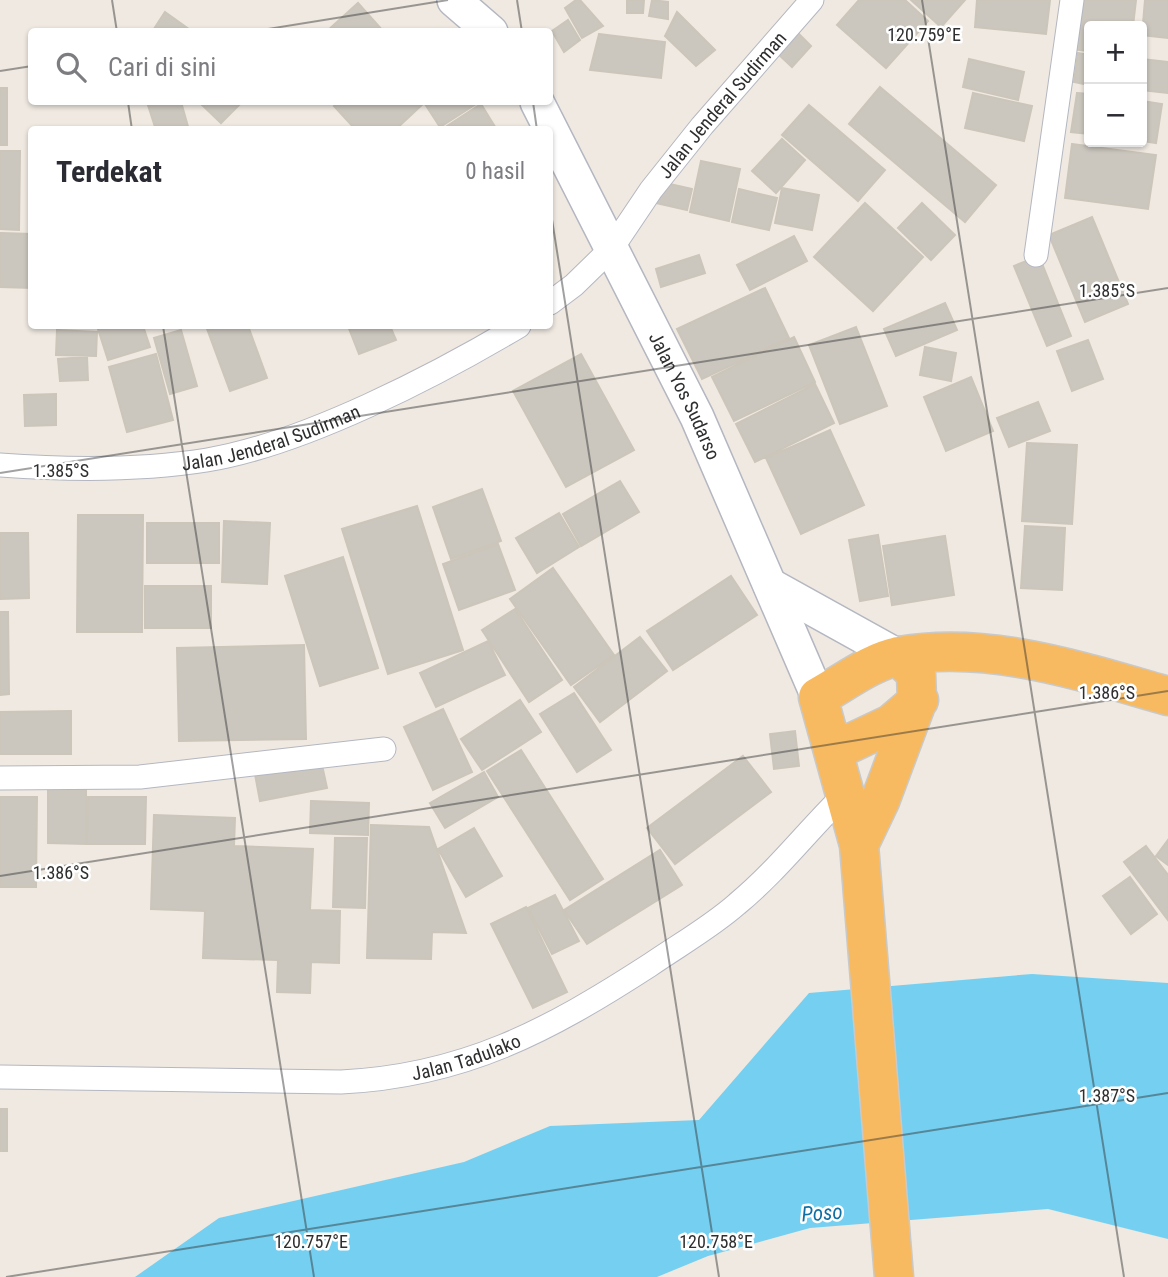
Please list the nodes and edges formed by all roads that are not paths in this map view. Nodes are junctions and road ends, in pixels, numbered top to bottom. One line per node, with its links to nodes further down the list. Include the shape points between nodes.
1 (454, 0): 4 (main road)
2 (812, 0): 8 (street, Jalan Jenderal Sudirman, via 693,137)
3 (1072, 0): 9 (street)
4 (486, 28)
5 (539, 105): 6 (main road, Jalan Yos Sudarso)
6 (549, 126)
7 (553, 133): 8 (main road, Jalan Yos Sudarso)
8 (612, 248): 10 (street, Jalan Jenderal Sudirman); 13 (main road, Jalan Yos Sudarso, via 697,417)
9 (1036, 254)
10 (553, 301)
11 (514, 329): 12 (street, Jalan Jenderal Sudirman, via 466,358 322,424 209,460 72,470)
12 (0, 465)
13 (770, 585): 15 (main road); 16 (main road, Jalan Yos Sudarso)
14 (958, 653): 15 (highway); 17 (highway, via 1048,665); 18 (highway)
15 (898, 656): 16 (highway); 18 (highway, via 916,673)
16 (818, 696): 20 (highway)
17 (1168, 696)
18 (917, 702): 20 (highway, via 891,724); 23 (highway)
19 (384, 749): 21 (street, via 141,777)
20 (834, 751): 22 (highway)
21 (0, 778)
22 (845, 794): 23 (highway); 24 (street, Jalan Tadulako, via 760,884 710,925 618,985 497,1051 380,1080)
23 (859, 845): 25 (highway)
24 (0, 1077)
25 (894, 1277)

